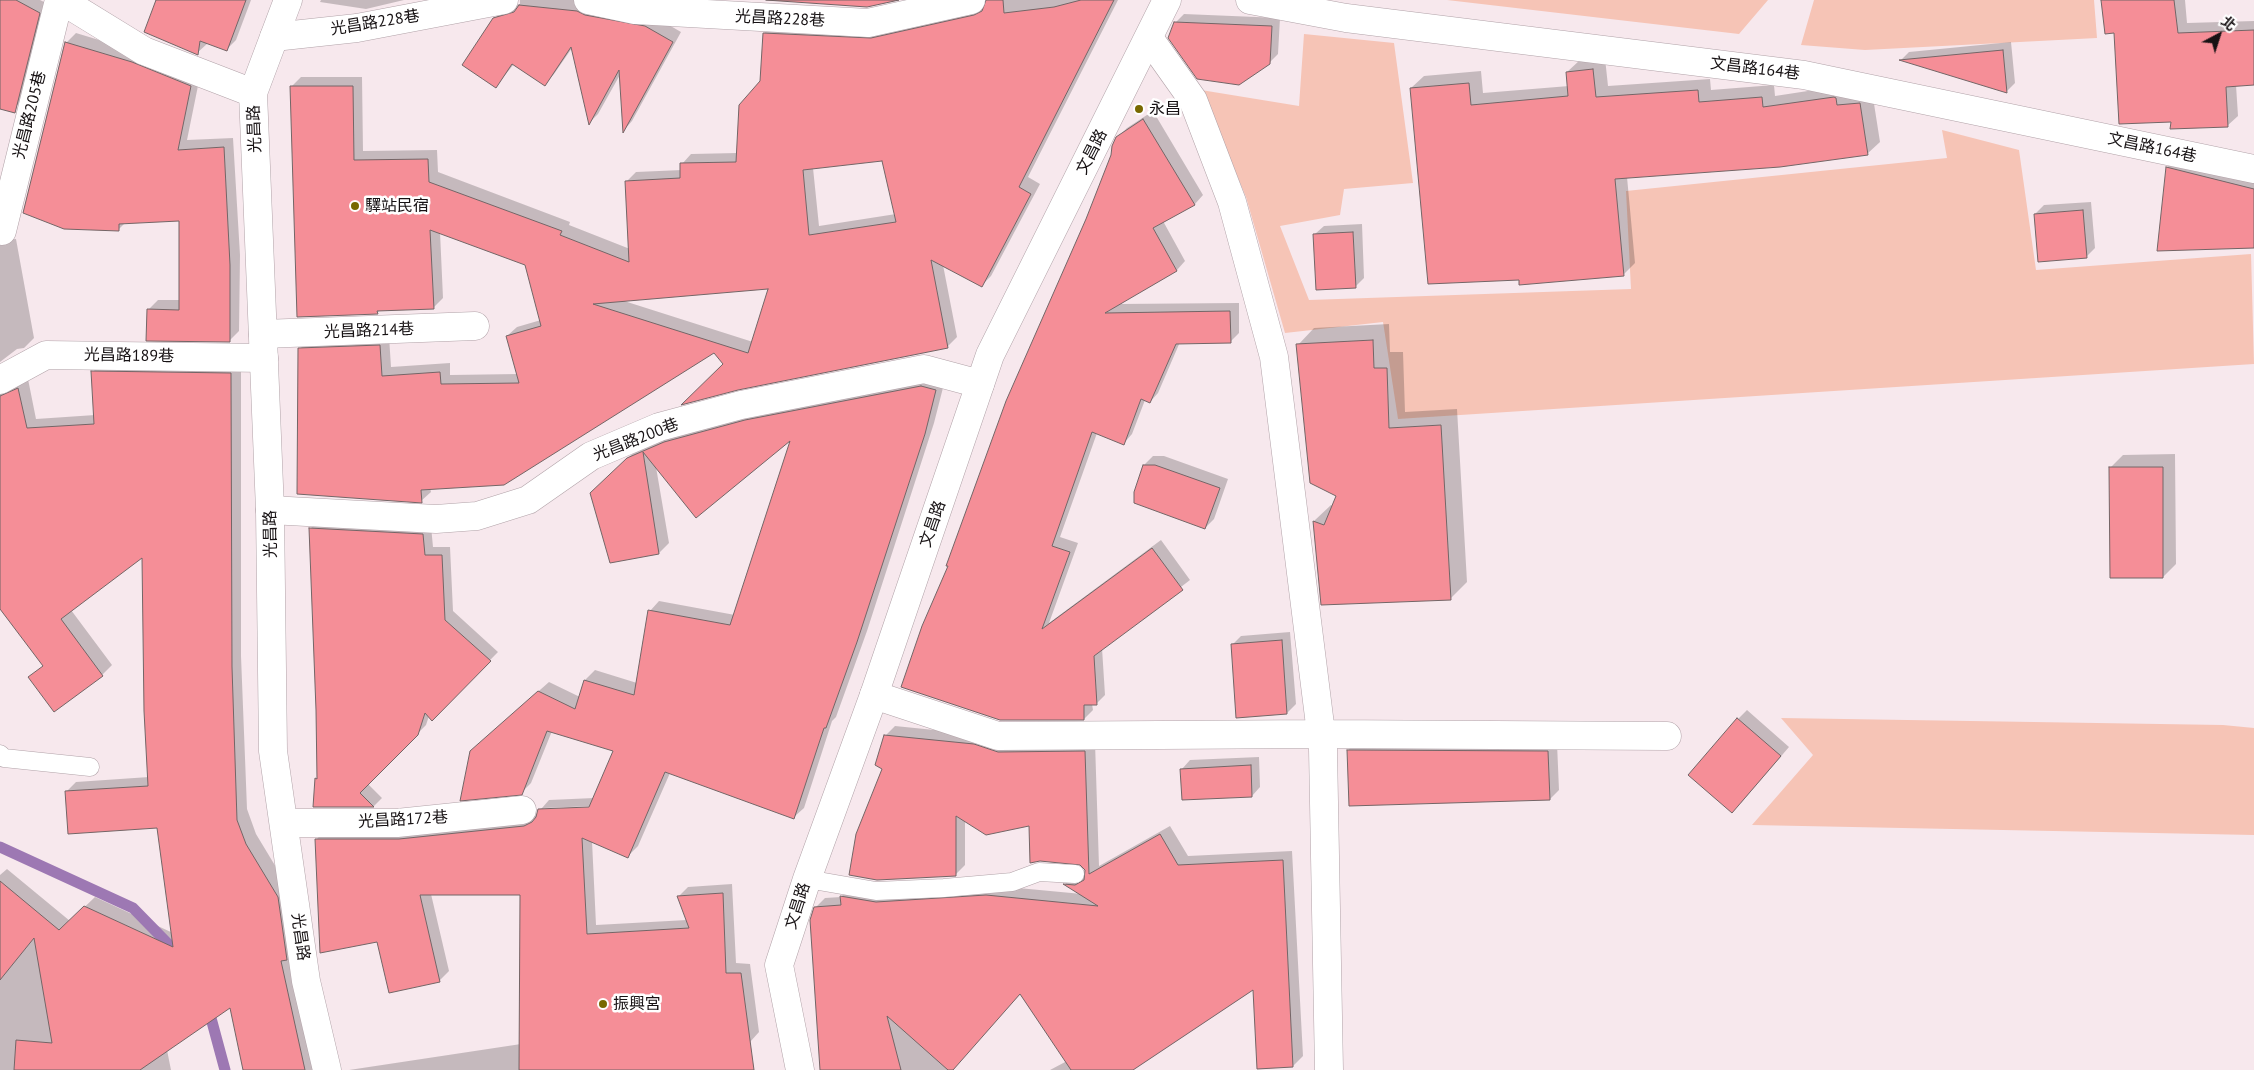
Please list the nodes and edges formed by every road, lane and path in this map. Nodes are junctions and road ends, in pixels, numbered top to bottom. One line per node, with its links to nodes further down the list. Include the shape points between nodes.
1 (60, 0): 10 (street, 光昌路205巷, via 144,50); 12 (street, 光昌路205巷)
2 (288, 0): 8 (street, 光昌路)
3 (504, 0): 8 (street, 光昌路228巷, via 357,28)
4 (588, 0): 5 (street, 光昌路228巷, via 635,10 868,23)
5 (971, 0)
6 (1167, 0): 9 (street, 文昌路)
7 (1250, 0): 11 (street, 文昌路164巷, via 1346,18 1804,75)
8 (274, 37): 10 (street, 光昌路)
9 (1149, 38): 16 (street, 文昌路, via 990,355); 19 (street, via 1193,100 1232,202 1274,357)
10 (253, 93): 14 (street, 光昌路)
11 (2254, 169)
12 (2, 231)
13 (475, 326): 14 (street, 光昌路214巷)
14 (264, 346): 15 (street, 光昌路189巷, via 46,356); 17 (street, 光昌路)
15 (0, 380)
16 (980, 384): 17 (street, 光昌路200巷, via 924,369 732,408 659,427 600,452 528,500 477,516 436,519); 18 (street, 文昌路)
17 (270, 510): 24 (street, 光昌路, via 273,751)
18 (874, 695): 19 (street, via 998,736); 26 (street, 文昌路)
19 (1321, 734): 20 (street); 29 (street)
20 (1666, 736)
21 (0, 754): 22 (lane, via 4,758)
22 (90, 767)
23 (522, 810): 24 (street, 光昌路172巷, via 397,822)
24 (284, 823): 27 (street, 光昌路, via 306,982)
25 (1075, 874): 26 (lane, via 1039,872 1012,882 876,891)
26 (807, 879): 28 (street, 文昌路, via 779,965)
27 (328, 1070)
28 (800, 1070)
29 (1329, 1070)

